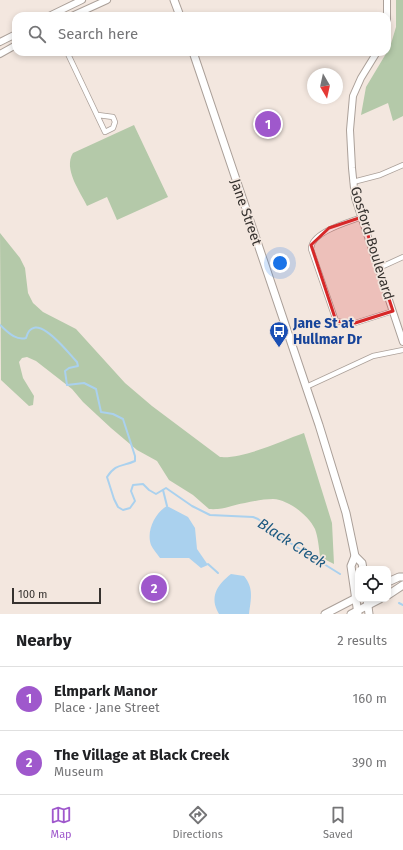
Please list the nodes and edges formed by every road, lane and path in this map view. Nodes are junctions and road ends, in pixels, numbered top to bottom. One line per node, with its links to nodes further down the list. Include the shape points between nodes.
1 (82, 0): 5 (street)
2 (107, 0): 6 (street)
3 (174, 0): 7 (main road)
4 (387, 0): 8 (street)
5 (57, 12)
6 (81, 12)
7 (178, 12)
8 (387, 12)
9 (12, 36): 10 (street)
10 (0, 42)
11 (12, 47): 12 (street)
12 (0, 54)
13 (69, 56): 16 (street)
14 (194, 56): 25 (main road, Jane Street)
15 (375, 56): 18 (street, Gosford Boulevard, via 353,96 350,130)
16 (98, 115)
17 (403, 165): 18 (street, via 380,175)
18 (353, 182): 19 (street, Gosford Boulevard, via 355,198)
19 (362, 217): 21 (street, Gosford Boulevard); 22 (street, via 329,228 311,245 320,276 336,321 352,324)
20 (403, 256): 21 (street)
21 (379, 268): 22 (street, Gosford Boulevard)
22 (393, 311): 23 (street, Gosford Boulevard)
23 (403, 342)
24 (403, 350): 25 (street, via 373,356)
25 (306, 387): 26 (main road, Jane Street, via 341,495)
26 (355, 556): 27 (main road, Jane Street); 31 (main road, Jane Street, via 351,566)
27 (362, 566)
28 (403, 577): 29 (main road)
29 (391, 581)
30 (403, 585): 32 (main road)
31 (355, 587)
32 (391, 593)
33 (355, 599): 37 (main road)
34 (356, 602): 36 (main road, Jane Street)
35 (367, 602): 36 (main road); 38 (main road)
36 (355, 613)
37 (325, 614)
38 (369, 614)

